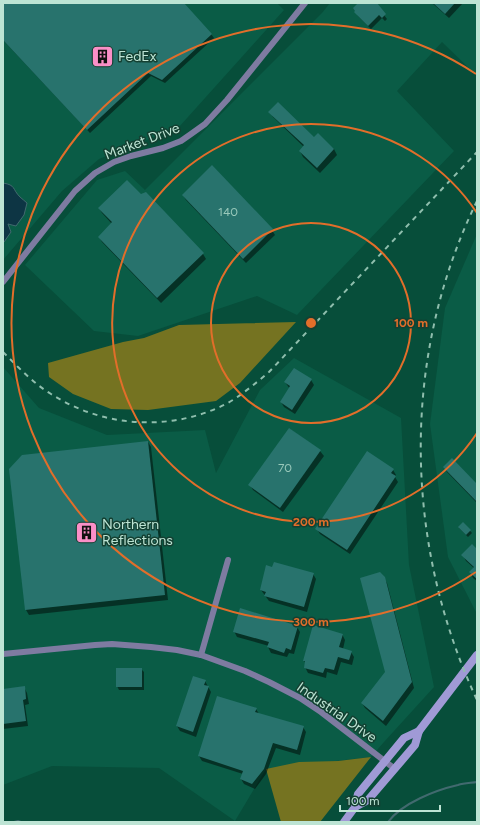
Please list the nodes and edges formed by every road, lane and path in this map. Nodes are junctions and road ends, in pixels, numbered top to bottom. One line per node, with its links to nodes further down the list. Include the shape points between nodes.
1 (305, 3): 2 (street, Market Drive, via 205,124 181,140 114,162 95,173 75,191)
2 (3, 282)
3 (228, 560): 5 (street)
4 (3, 654): 5 (street, Industrial Drive, via 112,644 177,650)
5 (201, 655): 8 (street, Industrial Drive, via 245,671 300,698)
6 (477, 655): 7 (main road)
7 (419, 731): 8 (main road, via 404,738); 9 (main road, via 415,745)
8 (386, 762): 9 (street, Industrial Drive); 10 (main road, via 358,794)
9 (395, 769): 10 (main road, via 368,800)
10 (355, 807): 11 (main road)
11 (344, 822)

